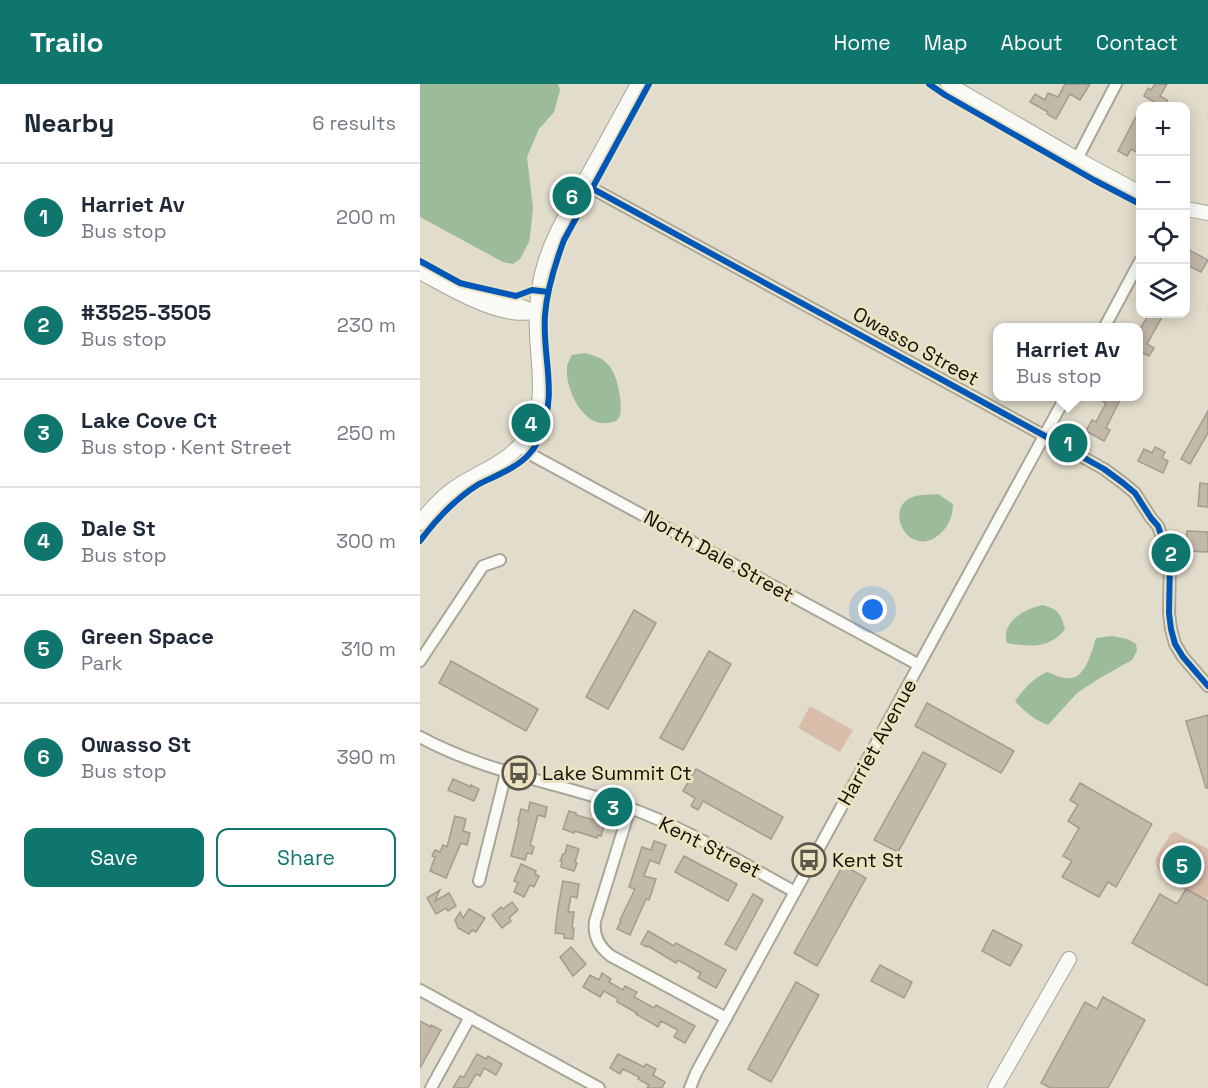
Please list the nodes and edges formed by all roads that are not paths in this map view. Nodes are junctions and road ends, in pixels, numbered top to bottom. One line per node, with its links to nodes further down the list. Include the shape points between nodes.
1 (638, 84): 5 (street)
2 (948, 84): 4 (street)
3 (1116, 84): 4 (street)
4 (1077, 159): 6 (street)
5 (584, 184): 11 (street, via 546,260); 14 (street, Owasso Street)
6 (1136, 191)
7 (1190, 210): 8 (street)
8 (1208, 213)
9 (1138, 264): 12 (street)
10 (420, 272): 11 (street, via 454,291 490,294)
11 (536, 312): 15 (street, via 540,402 533,426)
12 (1106, 323)
13 (1063, 401): 14 (street, Harriet Avenue)
14 (1045, 436): 19 (street, Harriet Avenue); 20 (street, Owasso Street, via 1123,483 1158,526 1170,561 1169,613 1175,644)
15 (520, 446): 16 (street, via 444,496); 19 (street, North Dale Street)
16 (420, 523)
17 (500, 560): 18 (street, via 483,566)
18 (420, 661)
19 (919, 665): 25 (street, Harriet Avenue)
20 (1208, 686)
21 (420, 737): 22 (street, Kent Street)
22 (506, 773): 23 (street, Kent Street); 24 (street)
23 (630, 808): 25 (street, Kent Street, via 696,838); 29 (street, via 595,921 599,944 611,956)
24 (479, 881)
25 (795, 892): 29 (street, Harriet Avenue)
26 (1069, 959): 33 (street)
27 (420, 990): 28 (street)
28 (470, 1017): 30 (street); 31 (street)
29 (726, 1018): 32 (street, Harriet Avenue)
30 (595, 1087)
31 (431, 1088)
32 (690, 1088)
33 (995, 1088)

